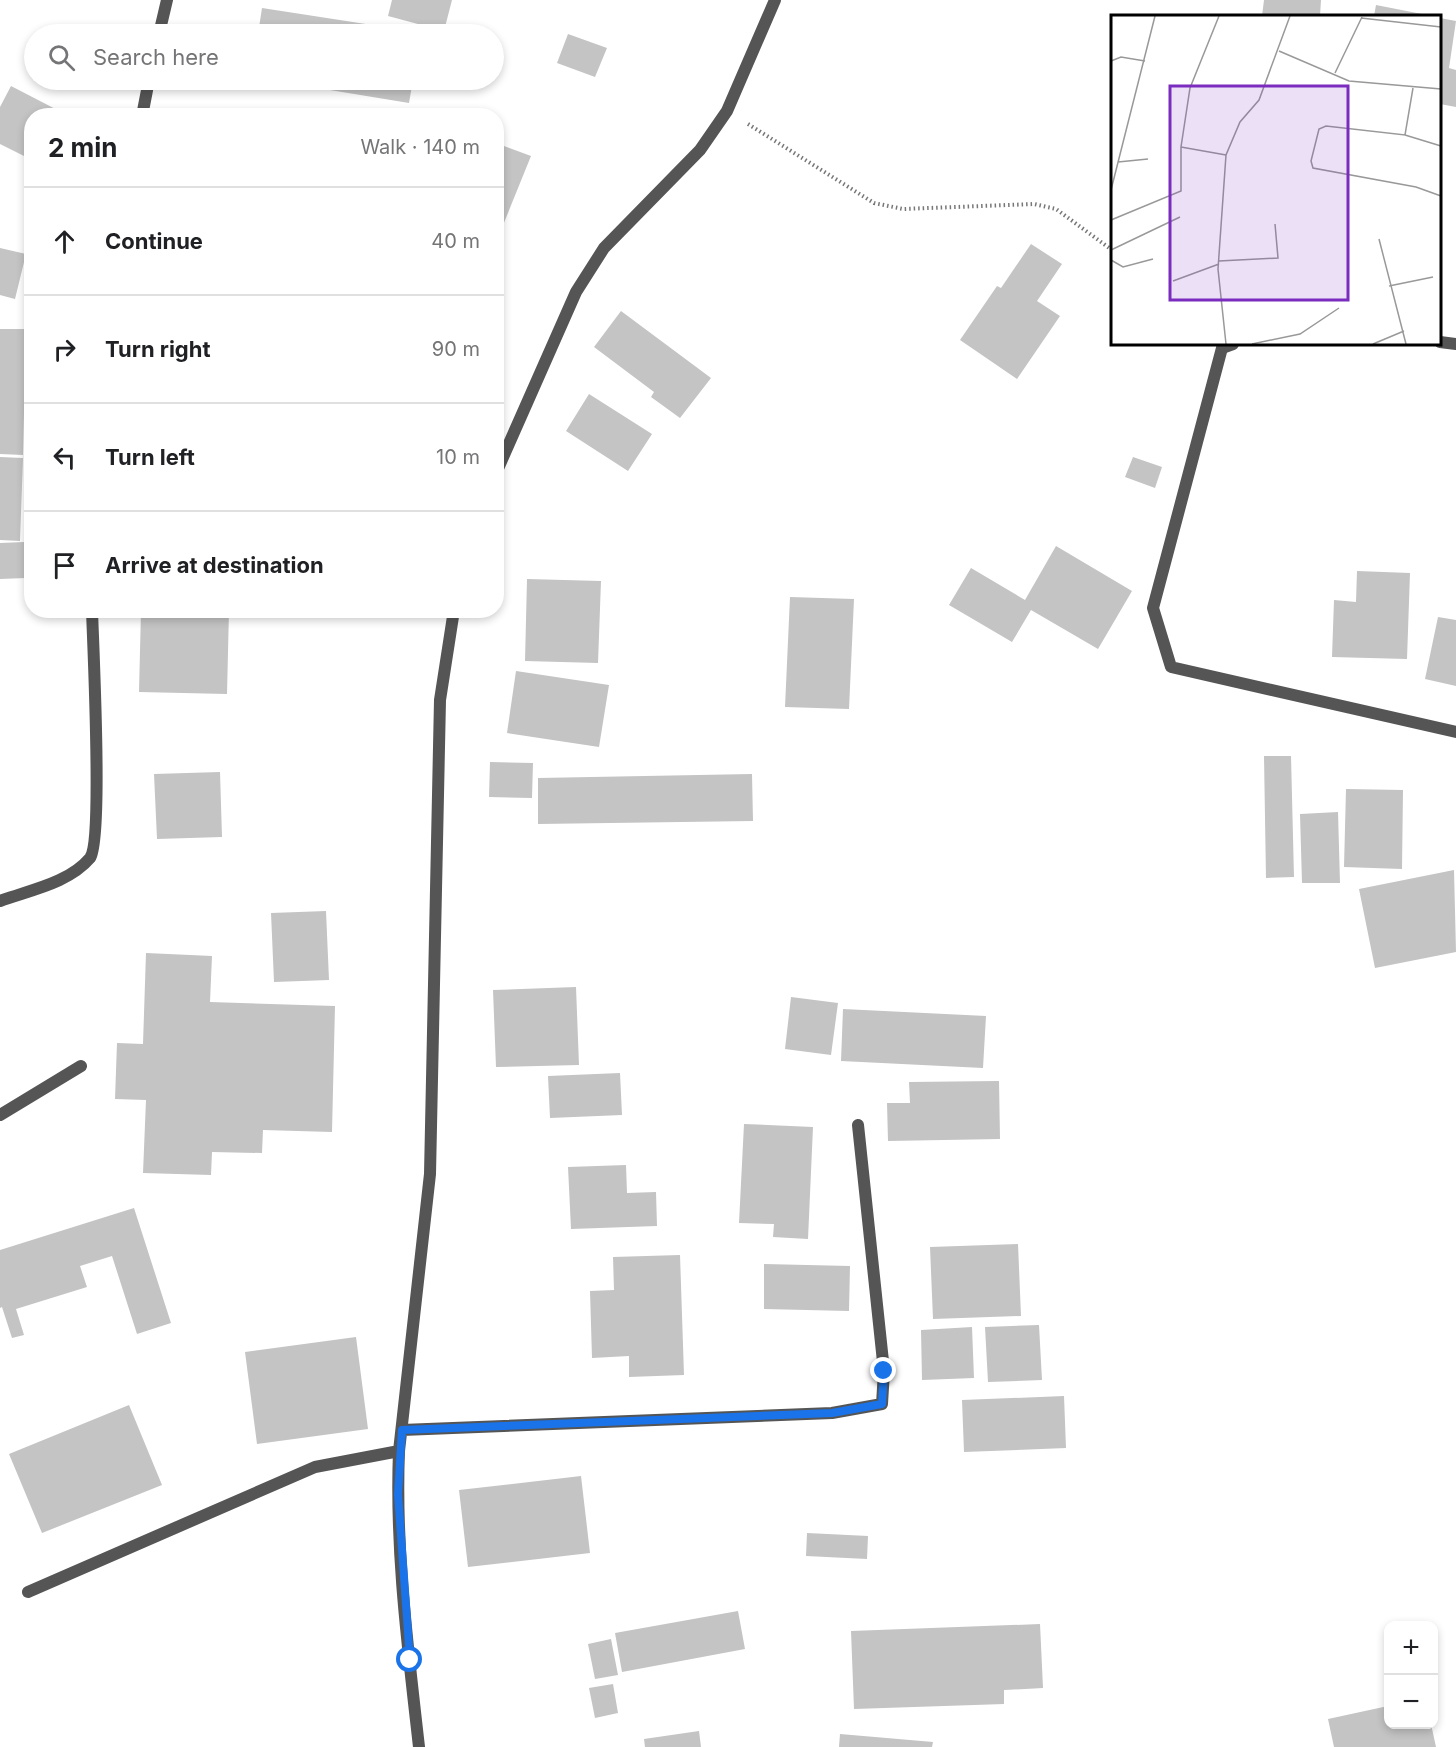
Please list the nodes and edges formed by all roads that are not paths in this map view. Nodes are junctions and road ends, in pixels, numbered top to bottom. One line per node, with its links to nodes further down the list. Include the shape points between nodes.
1 (167, 0): 3 (street)
2 (775, 0): 9 (street, via 727,111 700,150 603,248 576,292)
3 (161, 24)
4 (147, 90): 5 (street)
5 (144, 108)
6 (1441, 342): 7 (street)
7 (1456, 344)
8 (1230, 345): 12 (street, via 1222,348 1153,608 1171,667)
9 (504, 455)
10 (92, 618): 13 (street, via 97,819 92,855 75,873)
11 (453, 618): 17 (street, via 440,700 430,1174)
12 (1456, 732)
13 (0, 902)
14 (81, 1066): 15 (street)
15 (0, 1115)
16 (858, 1125): 17 (street, via 884,1371 882,1404 832,1413)
17 (402, 1430): 18 (street)
18 (399, 1451): 19 (street, via 315,1467); 20 (street, via 398,1494)
19 (28, 1592)
20 (419, 1747)

